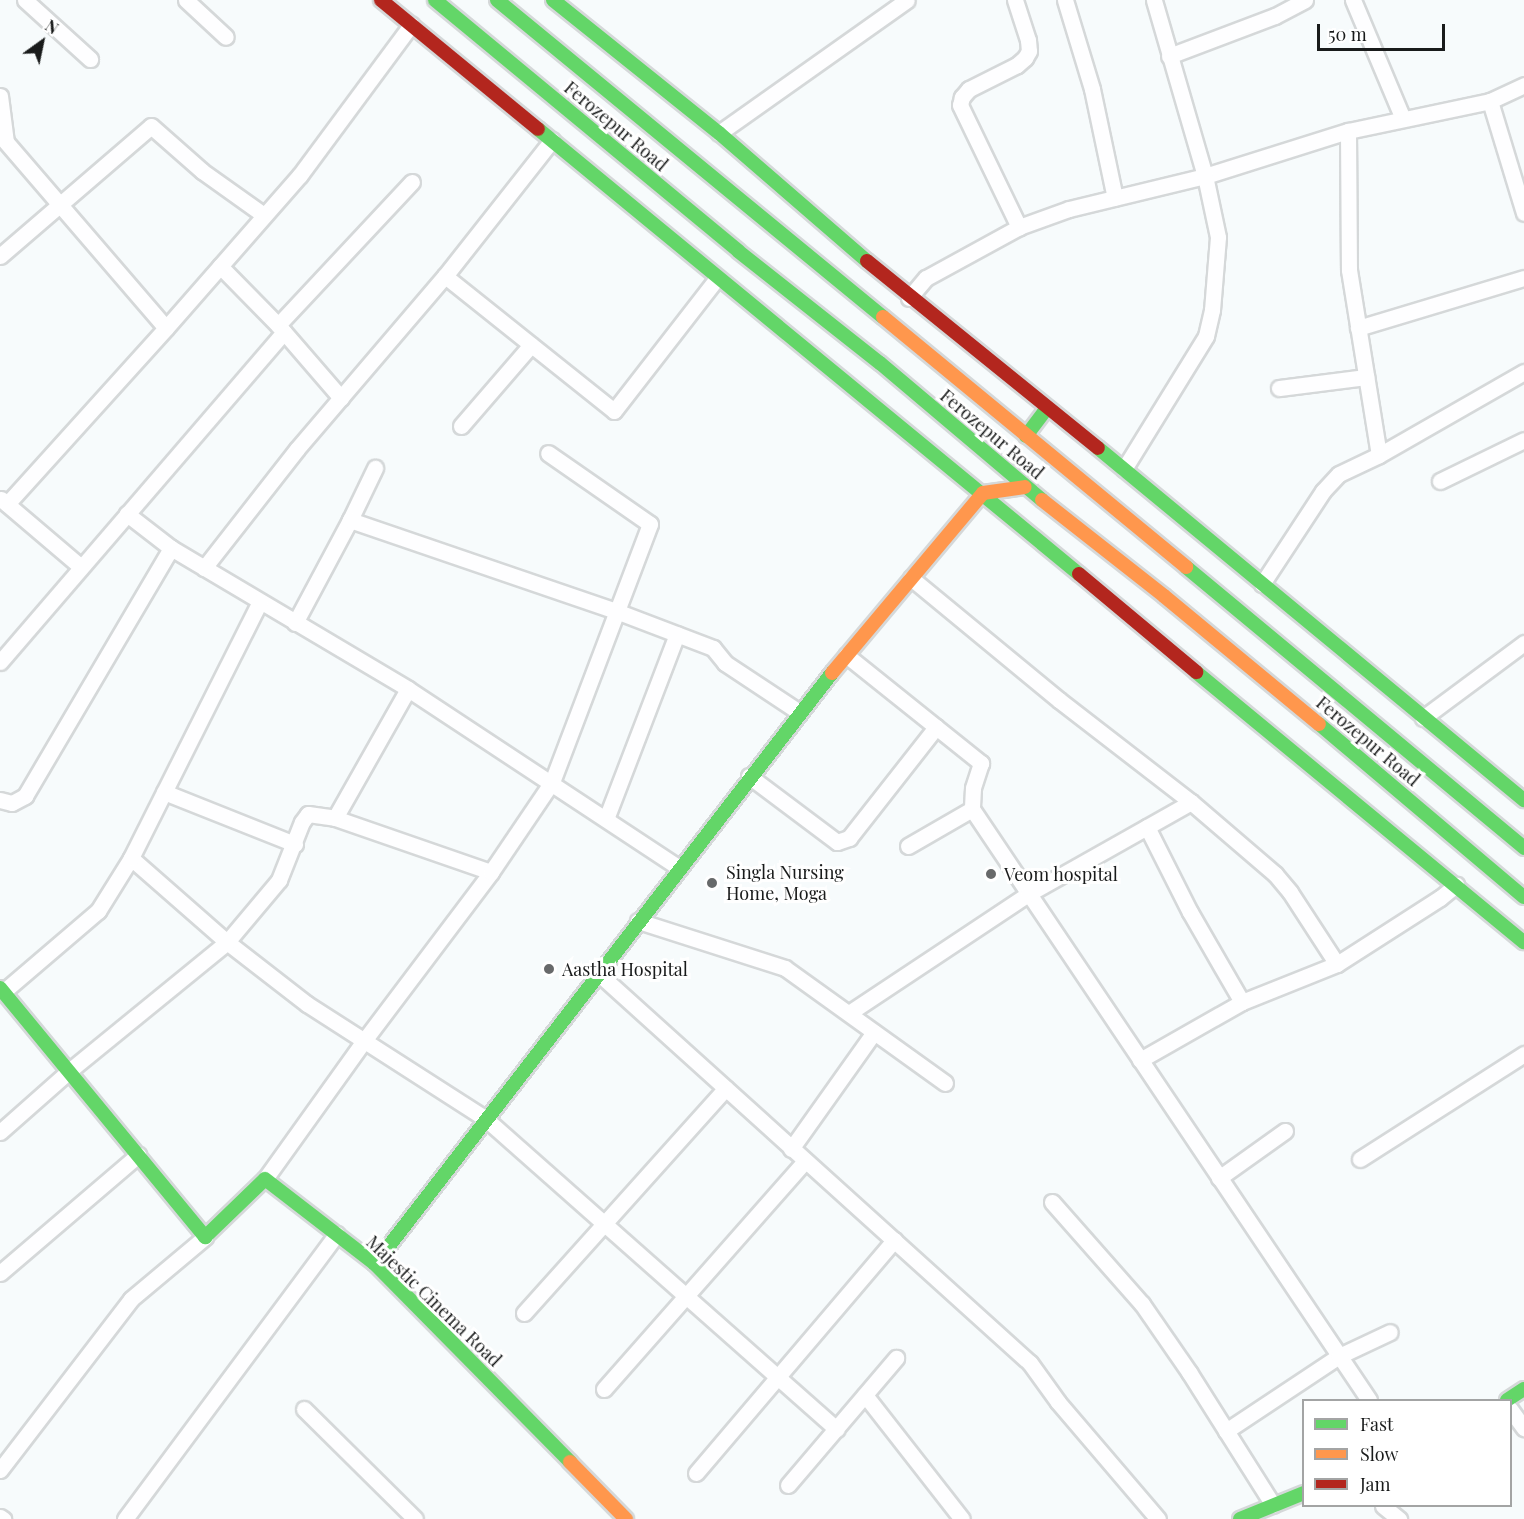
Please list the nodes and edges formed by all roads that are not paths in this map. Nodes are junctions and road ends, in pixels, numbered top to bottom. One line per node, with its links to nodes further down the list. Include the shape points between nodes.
1 (25, 0): 16 (street)
2 (186, 0): 14 (street)
3 (381, 0): 13 (main road)
4 (435, 0): 54 (main road, Ferozepur Road)
5 (497, 0): 47 (main road, Ferozepur Road)
6 (553, 0): 22 (main road)
7 (907, 0): 22 (street)
8 (1015, 0): 30 (street, via 1029,51 1017,65 969,89 960,105)
9 (1065, 0): 26 (street, via 1092,89)
10 (1154, 0): 15 (street)
11 (1305, 0): 15 (street, via 1275,16)
12 (1353, 0): 20 (street)
13 (411, 26): 23 (main road); 29 (street, via 300,175)
14 (226, 37)
15 (1169, 56): 24 (street)
16 (90, 59)
17 (1524, 85): 19 (street)
18 (0, 96): 27 (street, via 6,142)
19 (1490, 100): 20 (street); 28 (street)
20 (1403, 119): 21 (street)
21 (1348, 131): 24 (street); 39 (street, via 1349,270)
22 (719, 133): 36 (main road)
23 (552, 140): 33 (street); 35 (main road)
24 (1205, 176): 26 (street); 52 (street, via 1218,237 1210,324 1199,349)
25 (412, 182): 38 (street)
26 (1115, 198): 30 (street, via 1082,204)
27 (60, 204): 29 (street, via 152,126 202,171); 31 (street); 37 (street)
28 (1524, 213)
29 (264, 215): 32 (street)
30 (1019, 227): 36 (street, via 926,278)
31 (0, 256)
32 (220, 266): 37 (street); 38 (street)
33 (445, 276): 40 (street); 44 (street)
34 (1524, 278): 39 (street)
35 (717, 279): 40 (street, via 614,411); 55 (main road)
36 (909, 297): 45 (main road)
37 (166, 328): 56 (street)
38 (281, 328): 44 (street); 57 (street)
39 (1358, 328): 42 (street)
40 (531, 345): 46 (street)
41 (1524, 372): 50 (street)
42 (1366, 377): 43 (street); 50 (street)
43 (1279, 388)
44 (341, 398): 61 (street)
45 (1047, 408): 47 (main road); 52 (main road)
46 (461, 426)
47 (1026, 436): 87 (main road, Ferozepur Road)
48 (1524, 440): 53 (street)
49 (548, 453): 65 (street, via 650,524)
50 (1379, 455): 63 (street, via 1330,482)
51 (375, 468): 58 (street)
52 (1124, 469): 63 (main road)
53 (1440, 481)
54 (1025, 487): 55 (main road); 93 (main road, Ferozepur Road, via 1164,596)
55 (983, 493): 62 (main road); 91 (main road)
56 (4, 501): 60 (street)
57 (127, 514): 59 (street); 60 (street)
58 (350, 520): 65 (street); 66 (street)
59 (171, 548): 61 (street); 78 (street, via 25,796 12,803)
60 (81, 567): 70 (street)
61 (204, 568): 64 (street)
62 (911, 578): 69 (main road); 80 (street)
63 (1262, 584): 73 (main road)
64 (260, 602): 66 (street); 77 (street)
65 (616, 610): 67 (street); 76 (street)
66 (295, 623): 71 (street)
67 (677, 634): 72 (street, via 714,648 725,663); 83 (street)
68 (1524, 643): 73 (street)
69 (846, 655): 72 (main road); 74 (street)
70 (0, 662)
71 (408, 688): 76 (street); 82 (street)
72 (799, 712): 75 (main road)
73 (1423, 718): 79 (main road)
74 (936, 728): 75 (street, via 842,842); 81 (street, via 981,763 972,788)
75 (749, 776): 89 (main road)
76 (552, 782): 83 (street); 90 (street)
77 (164, 792): 85 (street); 88 (street)
78 (0, 800)
79 (1524, 800)
80 (1191, 802): 84 (street); 97 (street, via 1283,882)
81 (972, 809): 86 (street); 92 (street)
82 (335, 818): 85 (street, via 308,814); 90 (street)
83 (606, 819): 89 (street)
84 (1147, 827): 92 (street); 100 (street)
85 (295, 844): 95 (street, via 279,880)
86 (908, 846)
87 (1524, 848)
88 (131, 858): 95 (street); 99 (street, via 98,911)
89 (679, 868): 94 (main road)
90 (491, 872): 103 (street)
91 (1456, 885): 96 (main road); 97 (street)
92 (1028, 894): 101 (street); 105 (street)
93 (1524, 897)
94 (639, 921): 98 (main road); 101 (street, via 785,968)
95 (227, 942): 103 (street, via 307,1005); 106 (street)
96 (1524, 942)
97 (1337, 964): 100 (street)
98 (598, 973): 108 (street); 109 (main road)
99 (1, 990): 106 (main road)
100 (1242, 1002): 105 (street)
101 (849, 1013): 102 (street)
102 (874, 1032): 107 (street); 112 (street)
103 (363, 1042): 109 (street); 117 (street)
104 (1524, 1054): 114 (street)
105 (1140, 1060): 116 (street)
106 (69, 1071): 111 (street); 113 (main road)
107 (945, 1083)
108 (726, 1088): 112 (street); 119 (street)
109 (486, 1119): 119 (street); 123 (main road)
110 (1285, 1131): 116 (street)
111 (0, 1132)
112 (791, 1149): 115 (street)
113 (138, 1155): 121 (main road); 124 (street)
114 (1360, 1159)
115 (805, 1161): 122 (street); 125 (street)
116 (1219, 1178): 128 (street)
117 (265, 1179): 120 (main road, Majestic Cinema Road); 121 (main road)
118 (1052, 1202): 140 (street, via 1137,1298)
119 (603, 1222): 125 (street); 126 (street)
120 (338, 1234): 123 (main road, Majestic Cinema Road); 147 (street)
121 (205, 1237): 141 (street, via 131,1299)
122 (894, 1240): 130 (street); 151 (street, via 1030,1363 1058,1402)
123 (375, 1264): 149 (main road, Majestic Cinema Road)
124 (0, 1272)
125 (687, 1297): 130 (street); 131 (street)
126 (524, 1313)
127 (1390, 1332): 128 (street)
128 (1339, 1356): 134 (street); 140 (street)
129 (896, 1358): 133 (street)
130 (778, 1378): 139 (street); 142 (street)
131 (604, 1389)
132 (1524, 1389): 135 (main road)
133 (865, 1395): 139 (street); 150 (street)
134 (1368, 1399)
135 (1511, 1399)
136 (304, 1409): 148 (street)
137 (1512, 1412): 138 (street)
138 (1524, 1428)
139 (836, 1429): 143 (street)
140 (1226, 1431): 145 (street)
141 (0, 1470)
142 (696, 1473)
143 (788, 1485)
144 (1302, 1494): 145 (main road)
145 (1273, 1505): 152 (main road)
146 (1384, 1507): 153 (street)
147 (125, 1519)
148 (415, 1519)
149 (626, 1519)
150 (962, 1519)
151 (1158, 1519)
152 (1240, 1519)
153 (1399, 1519)

